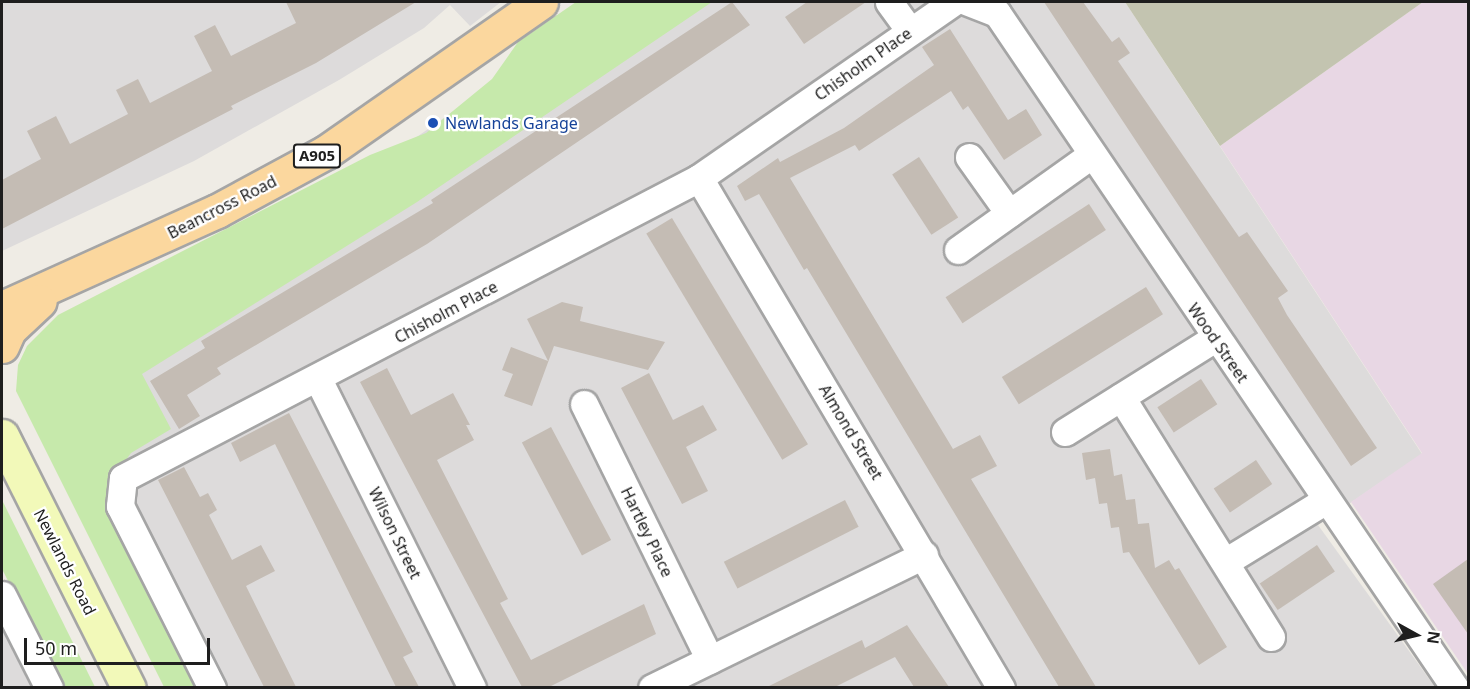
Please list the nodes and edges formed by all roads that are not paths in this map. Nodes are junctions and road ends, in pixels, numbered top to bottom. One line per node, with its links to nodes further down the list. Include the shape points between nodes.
1 (541, 2): 10 (main road, Beancross Road / A905, via 326,152 218,211)
2 (889, 2): 4 (street)
3 (966, 2): 4 (street, Chisholm Place); 5 (street, Wood Street, via 997,13)
4 (910, 31): 7 (street, Chisholm Place)
5 (1090, 156): 8 (street); 12 (street, Wood Street)
6 (969, 157): 8 (street)
7 (699, 178): 14 (street, Chisholm Place); 20 (street, Almond Street)
8 (1009, 213): 9 (street)
9 (958, 250)
10 (75, 279): 11 (main road, Beancross Road / A905); 13 (main road, Beancross Road / A905, via 36,303 9,330)
11 (2, 308)
12 (1215, 338): 15 (street); 19 (street, Wood Street)
13 (2, 346)
14 (318, 379): 28 (street, Chisholm Place, via 123,478 120,507); 29 (street, Wilson Street)
15 (1122, 397): 17 (street); 21 (street)
16 (584, 404): 24 (street, Hartley Place)
17 (1065, 432)
18 (2, 436): 27 (main road, Newlands Road)
19 (1326, 500): 21 (street); 25 (street, Wood Street)
20 (924, 555): 24 (street); 31 (street, Almond Street)
21 (1225, 562): 23 (street)
22 (2, 595): 26 (street)
23 (1271, 637)
24 (710, 660): 30 (street)
25 (1443, 683)
26 (49, 687)
27 (129, 687)
28 (212, 687)
29 (472, 687)
30 (652, 687)
31 (1001, 687)

